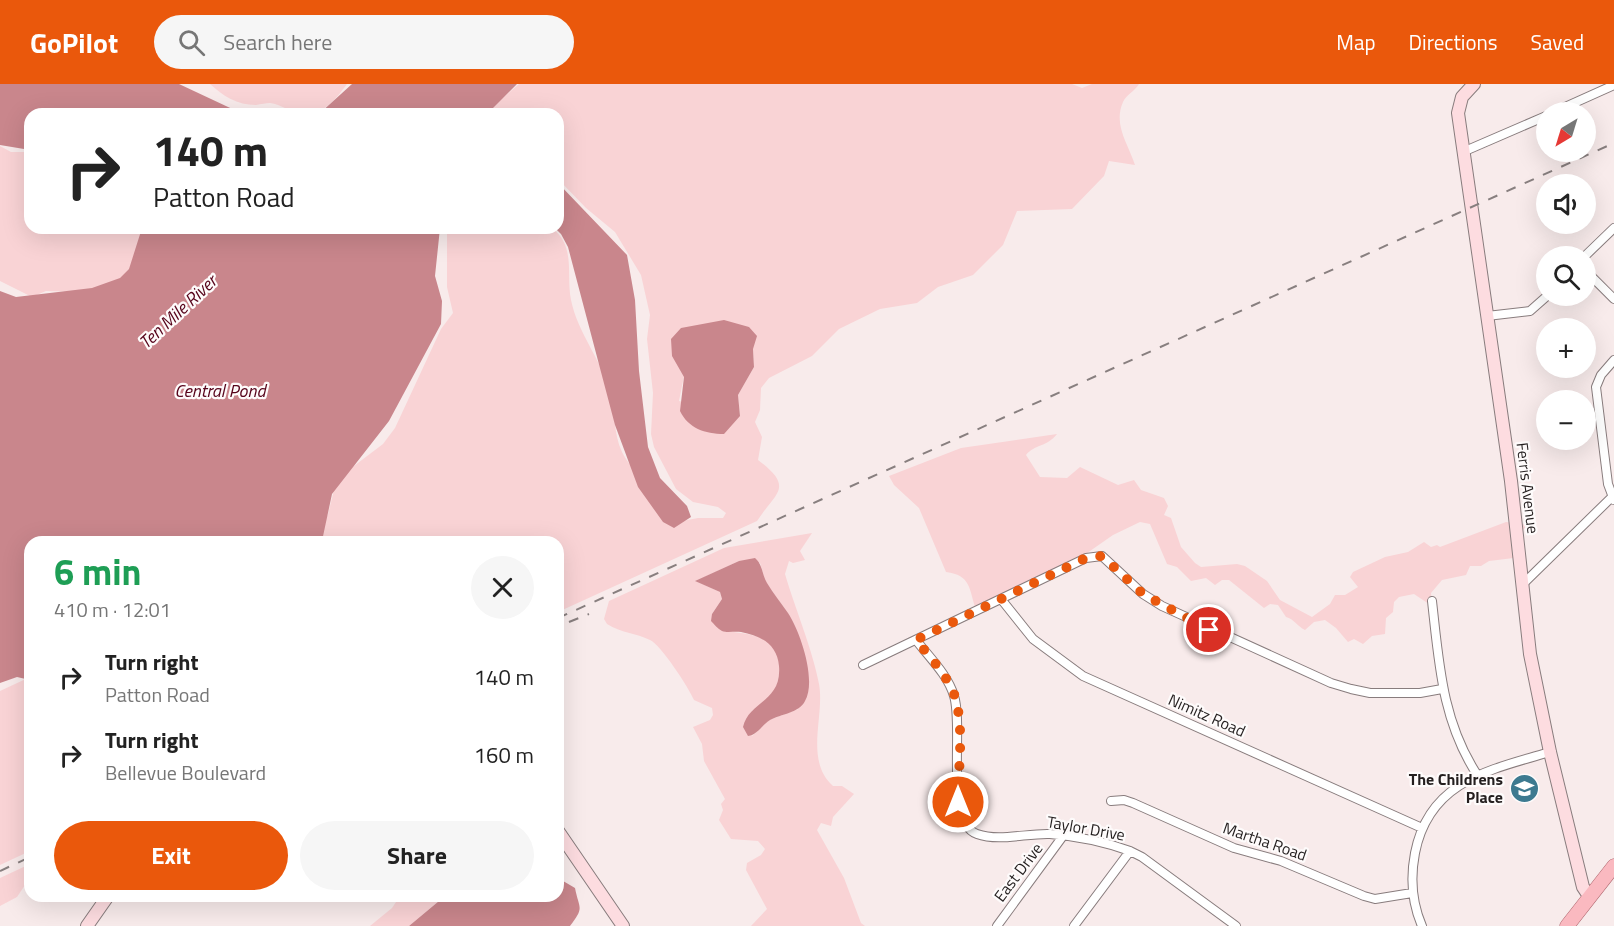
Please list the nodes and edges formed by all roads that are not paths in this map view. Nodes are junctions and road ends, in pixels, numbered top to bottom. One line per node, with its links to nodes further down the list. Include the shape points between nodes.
1 (1474, 84): 5 (street, Ferris Avenue, via 1459,104)
2 (1614, 84): 3 (street)
3 (1575, 102)
4 (1536, 120): 5 (street)
5 (1465, 151): 11 (street, Ferris Avenue)
6 (1614, 228): 7 (street)
7 (1595, 246)
8 (1596, 281): 9 (street)
9 (1614, 299)
10 (1536, 306): 11 (street, via 1530,311)
11 (1487, 316): 14 (street, Ferris Avenue)
12 (1614, 360): 13 (street, via 1596,387)
13 (1613, 497): 14 (street)
14 (1523, 584): 20 (street, Ferris Avenue, via 1530,654)
15 (1001, 599): 17 (street); 19 (street, via 1086,558 1102,556 1162,606 1331,684 1370,693); 23 (street, Nimitz Road, via 1033,639 1083,676)
16 (1432, 601): 19 (street)
17 (916, 640): 18 (street); 24 (street, Taylor Drive, via 954,695 959,719 958,809 967,828 989,836)
18 (863, 665)
19 (1442, 689): 21 (street, via 1462,747)
20 (1550, 752): 21 (street); 29 (street, Ferris Avenue, via 1583,887)
21 (1478, 776): 23 (street, via 1446,794)
22 (1110, 801): 28 (street, Martha Road, via 1133,803 1234,848 1281,861 1364,896 1375,899)
23 (1422, 828): 28 (street, via 1412,866)
24 (1063, 836): 26 (street, Taylor Drive); 33 (street, East Drive)
25 (564, 840): 32 (street)
26 (1130, 851): 34 (street); 35 (street, Taylor Drive)
27 (1614, 866): 29 (main road)
28 (1412, 893): 36 (street)
29 (1589, 896): 37 (main road)
30 (104, 902): 31 (street)
31 (87, 926)
32 (623, 926)
33 (997, 926)
34 (1074, 926)
35 (1236, 926)
36 (1422, 926)
37 (1567, 926)

